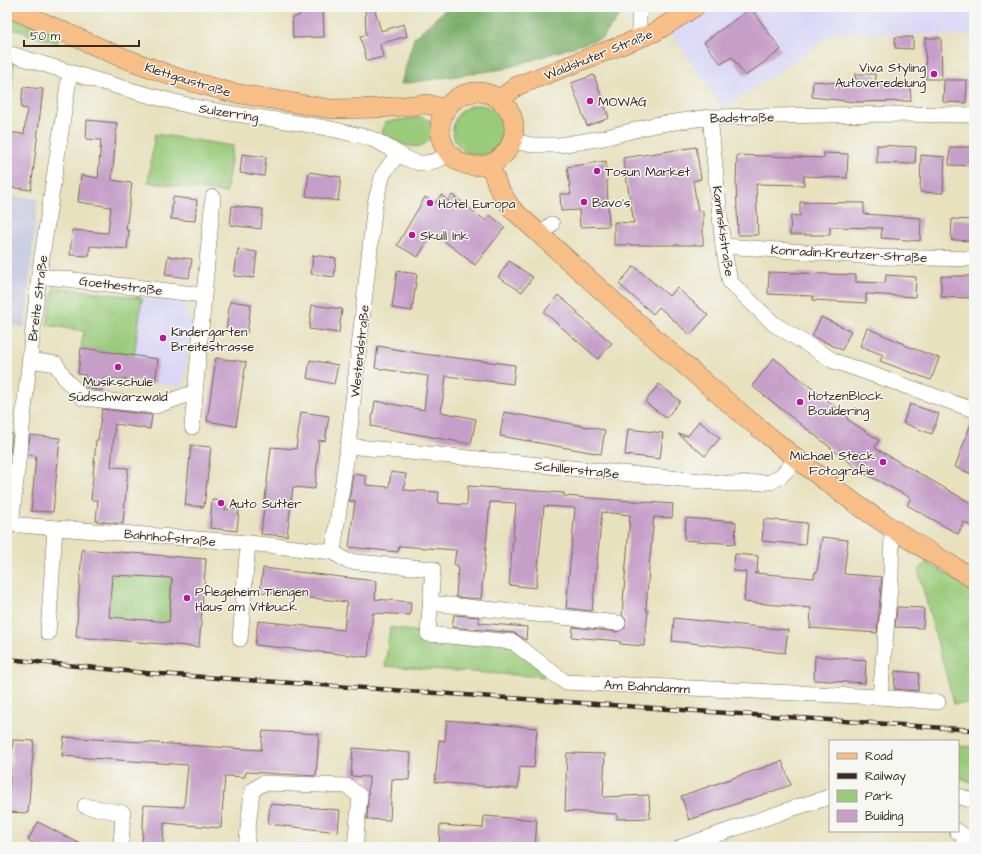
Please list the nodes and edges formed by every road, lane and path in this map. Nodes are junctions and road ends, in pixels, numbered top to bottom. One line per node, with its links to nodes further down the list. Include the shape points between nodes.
1 (8, 7): 8 (main road, Klettgaustraße, via 116,55 178,78 214,88 331,109 427,104)
2 (642, 7): 4 (street, via 639,14)
3 (695, 7): 4 (main road, Waldshuter Straße)
4 (639, 39): 7 (main road, Waldshuter Straße, via 517,86)
5 (7, 54): 6 (street, Sulzerring)
6 (70, 72): 13 (street, Sulzerring, via 188,106 331,129 372,139); 18 (street, Breite Straße)
7 (500, 99): 8 (main road, via 483,92 469,92 456,97); 11 (main road, via 513,120)
8 (445, 109): 12 (main road, via 440,135)
9 (974, 115): 10 (street, Badstraße)
10 (710, 117): 11 (street, Badstraße, via 654,125 603,138 560,145 532,145); 16 (street, Kaminskistraße)
11 (513, 141): 14 (main road, via 503,156)
12 (448, 154): 13 (street, Sulzerring, via 439,160 426,163 414,162); 14 (main road, via 468,166)
13 (397, 155): 24 (street, Westendstraße, via 383,174 375,203)
14 (490, 164): 25 (main road, via 498,187 512,209 546,230 669,351)
15 (213, 197): 19 (street)
16 (723, 246): 17 (street, Konradin-Kreutzer-Straße, via 877,257); 22 (street, Kaminskistraße, via 730,282 774,324 834,362)
17 (974, 259)
18 (39, 276): 19 (street, Goethestraße); 20 (street, Breite Straße)
19 (203, 295): 21 (street)
20 (29, 360): 21 (street, via 56,364 66,380 83,398 156,406); 26 (street, Breite Straße)
21 (195, 392): 23 (street)
22 (974, 410)
23 (192, 427)
24 (348, 446): 25 (street, Schillerstraße, via 732,484 771,482 781,476); 30 (street, Westendstraße)
25 (797, 459): 28 (main road)
26 (9, 524): 27 (street, Bahnhofstraße)
27 (55, 528): 29 (street, Bahnhofstraße); 34 (street)
28 (892, 528): 31 (main road); 36 (street, via 891,576)
29 (248, 543): 30 (street, Bahnhofstraße); 35 (street)
30 (333, 552): 32 (street, via 347,561 433,569)
31 (974, 579)
32 (430, 603): 33 (street); 36 (street, Am Bahndamm, via 428,634 513,642 565,682)
33 (618, 623)
34 (48, 632)
35 (240, 638)
36 (880, 697): 37 (street, Am Bahndamm)
37 (938, 702)
38 (959, 796): 40 (street)
39 (829, 798): 45 (street, via 796,807)
40 (974, 802)
41 (85, 806): 42 (street, via 123,813)
42 (121, 847)
43 (246, 847): 44 (street, via 252,791 263,783 348,786 360,796)
44 (355, 847)
45 (681, 847)

